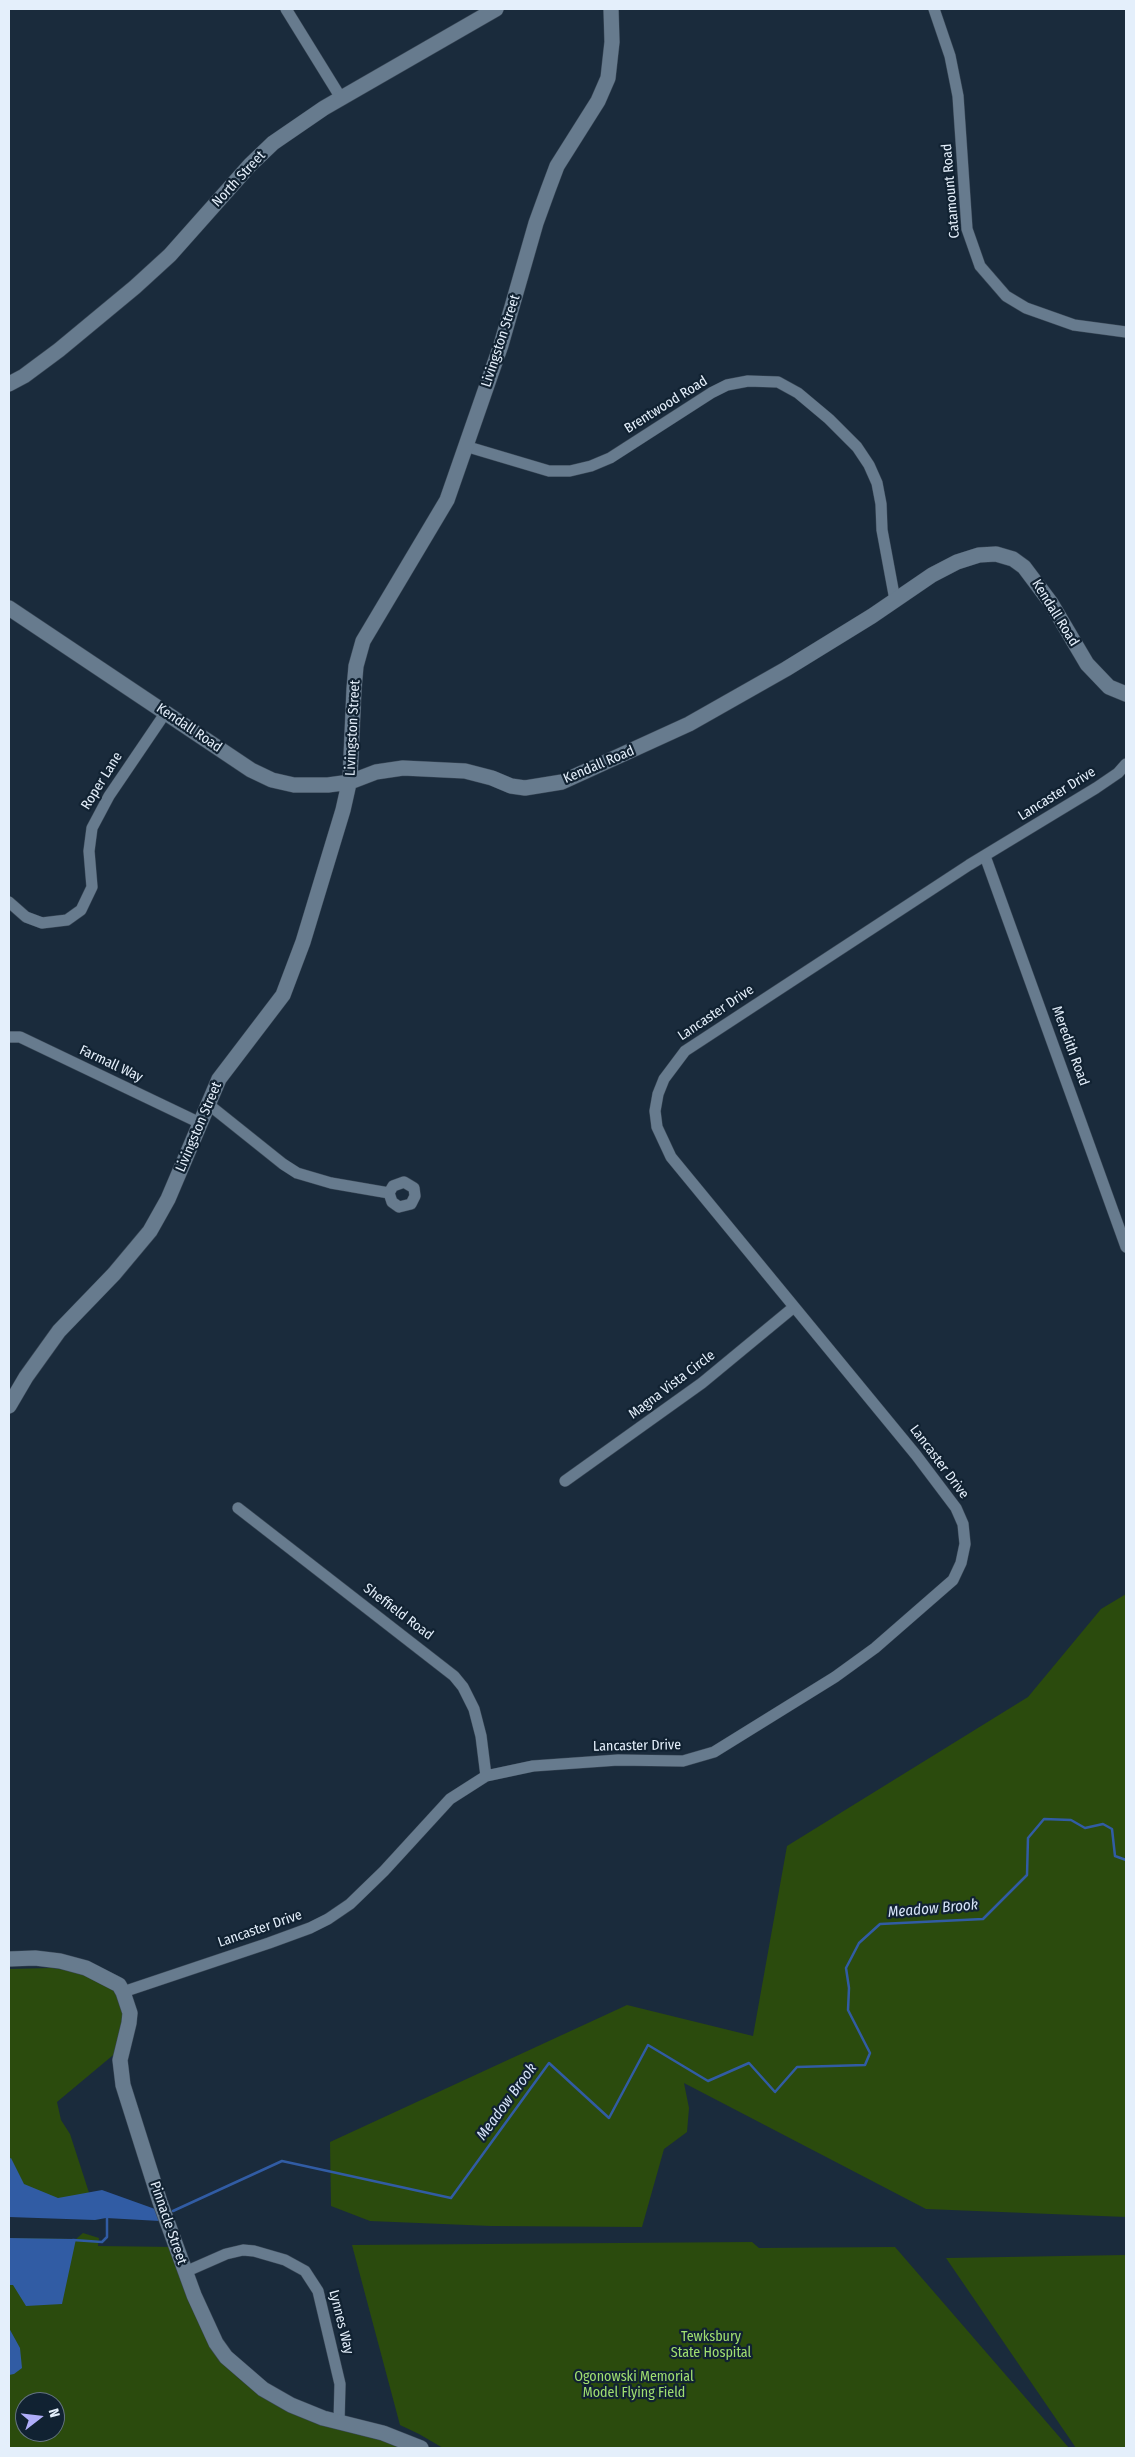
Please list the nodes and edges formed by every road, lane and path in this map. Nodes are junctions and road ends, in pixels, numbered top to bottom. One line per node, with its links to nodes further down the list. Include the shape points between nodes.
1 (286, 9): 5 (street)
2 (496, 9): 5 (street, North Street)
3 (611, 9): 8 (street, Livingston Street, via 608,78 598,101 557,166 536,223 501,345)
4 (934, 9): 6 (street, Catamount Road, via 950,56 958,96 967,229 980,266 1006,296 1026,308 1074,325)
5 (341, 98): 7 (street, North Street, via 273,143 170,255 135,287 59,350)
6 (1126, 332)
7 (9, 384)
8 (465, 446): 9 (street, Brentwood Road, via 549,471 570,471 610,458 728,385 748,381 778,382 829,419 857,447 869,465 880,497 882,530); 14 (street, Livingston Street, via 447,500 363,641 356,666)
9 (895, 600): 11 (street, Kendall Road, via 932,574 957,562 979,555 996,554 1012,558 1037,582 1087,664 1109,687); 14 (street, Kendall Road, via 704,716 562,782 525,788 465,771 403,768 376,772)
10 (9, 608): 12 (street, Kendall Road)
11 (1126, 694)
12 (166, 712): 14 (street, Kendall Road, via 251,770 272,780 294,785); 16 (street, Roper Lane, via 109,796 92,828 89,851 92,887 81,910 59,922 42,923 26,916)
13 (1126, 764): 15 (street, Lancaster Drive, via 1096,788)
14 (350, 782): 18 (street, Livingston Street, via 305,934 283,995 220,1079)
15 (985, 856): 21 (street, Meredith Road); 22 (street, Lancaster Drive, via 685,1051 664,1079 655,1112 671,1157)
16 (9, 902)
17 (9, 1037): 19 (street, Farmall Way, via 20,1037)
18 (208, 1104): 19 (street, Livingston Street); 20 (street, via 297,1173 331,1183)
19 (200, 1123): 23 (street, Livingston Street, via 168,1199 150,1231 114,1274 59,1330)
20 (390, 1193)
21 (1126, 1247)
22 (794, 1307): 24 (street, Magna Vista Circle, via 702,1383); 26 (street, Lancaster Drive, via 956,1508 963,1524 964,1544 961,1563 953,1580 876,1648 714,1752 683,1761 618,1760 533,1766)
23 (9, 1406)
24 (565, 1481)
25 (238, 1508): 26 (street, Sheffield Road, via 454,1676 474,1709)
26 (486, 1776): 28 (street, Lancaster Drive, via 450,1800 384,1871 350,1904 328,1919 286,1937)
27 (9, 1959): 28 (street, via 52,1960 86,1968 119,1985)
28 (123, 1992): 29 (street, Pinnacle Street, via 130,2013 120,2060 123,2085)
29 (185, 2272): 30 (street, Pinnacle Street, via 216,2343 243,2373 291,2405); 30 (street, Lynnes Way, via 243,2250 285,2260 305,2272 318,2291 340,2384)
30 (339, 2422): 31 (street, Pinnacle Street, via 383,2433)
31 (421, 2448)

